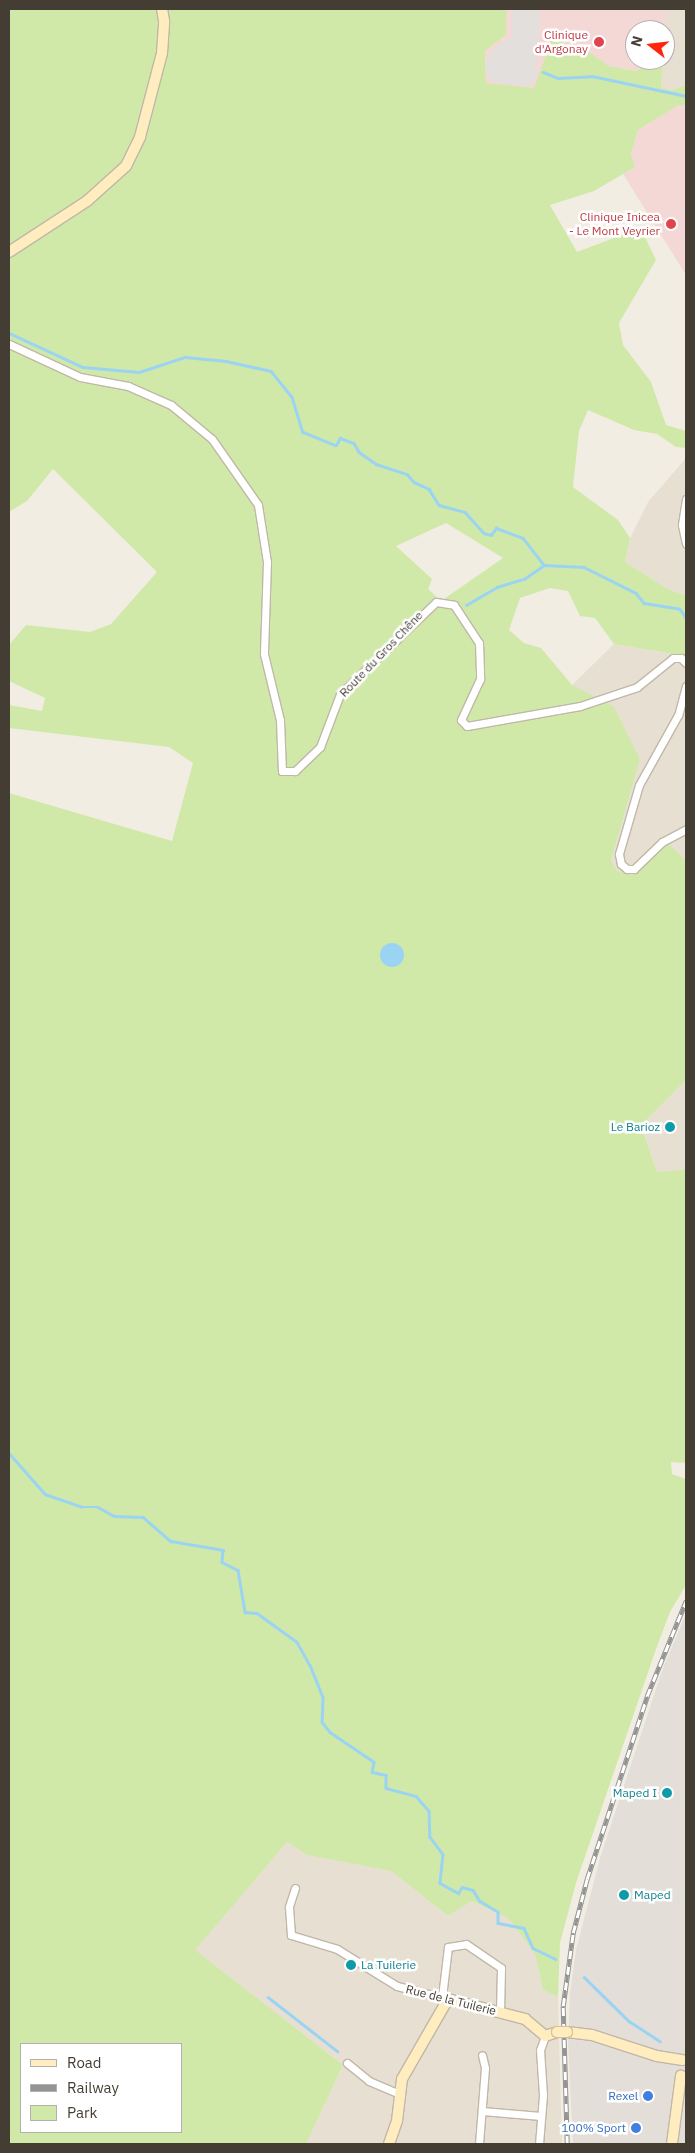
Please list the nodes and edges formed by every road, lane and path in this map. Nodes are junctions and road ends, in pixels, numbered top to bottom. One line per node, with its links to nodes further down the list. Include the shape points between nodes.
1 (162, 9): 2 (street, via 162,53 140,137 126,166 86,201)
2 (9, 252)
3 (9, 344): 6 (street, Route du Gros Chêne, via 80,377 128,386 171,405 212,439 258,505 268,562 264,654 280,720 282,771 295,771 320,747 340,694 436,602 454,605 480,643 480,679 462,712 463,724 471,727 580,706 637,687 673,658 681,658)
4 (686, 499): 5 (street, via 682,525)
5 (686, 544)
6 (686, 663)
7 (686, 686): 8 (street, via 678,715 639,785 619,854 621,864 634,869 662,842)
8 (686, 829)
9 (295, 1888): 10 (street, Rue de la Tuilerie, via 289,1907 291,1935 336,1949 397,1986)
10 (445, 1998): 11 (street, Rue de la Tuilerie); 11 (street, via 448,1947 469,1945 501,1968); 19 (street, via 402,2079)
11 (500, 2013): 12 (street, Rue de la Tuilerie, via 529,2021)
12 (545, 2036): 14 (street, via 562,2032 604,2038); 21 (street, via 540,2054)
13 (482, 2055): 20 (street, via 485,2068)
14 (657, 2056): 15 (street); 17 (street)
15 (684, 2059): 17 (street)
16 (347, 2063): 19 (street, via 380,2087)
17 (682, 2076): 25 (street)
18 (686, 2088): 26 (street, via 678,2113)
19 (398, 2094): 22 (street, via 397,2121)
20 (482, 2111): 21 (street); 23 (street)
21 (542, 2116): 24 (street)
22 (389, 2144)
23 (479, 2144)
24 (539, 2144)
25 (672, 2144)
26 (677, 2144)

